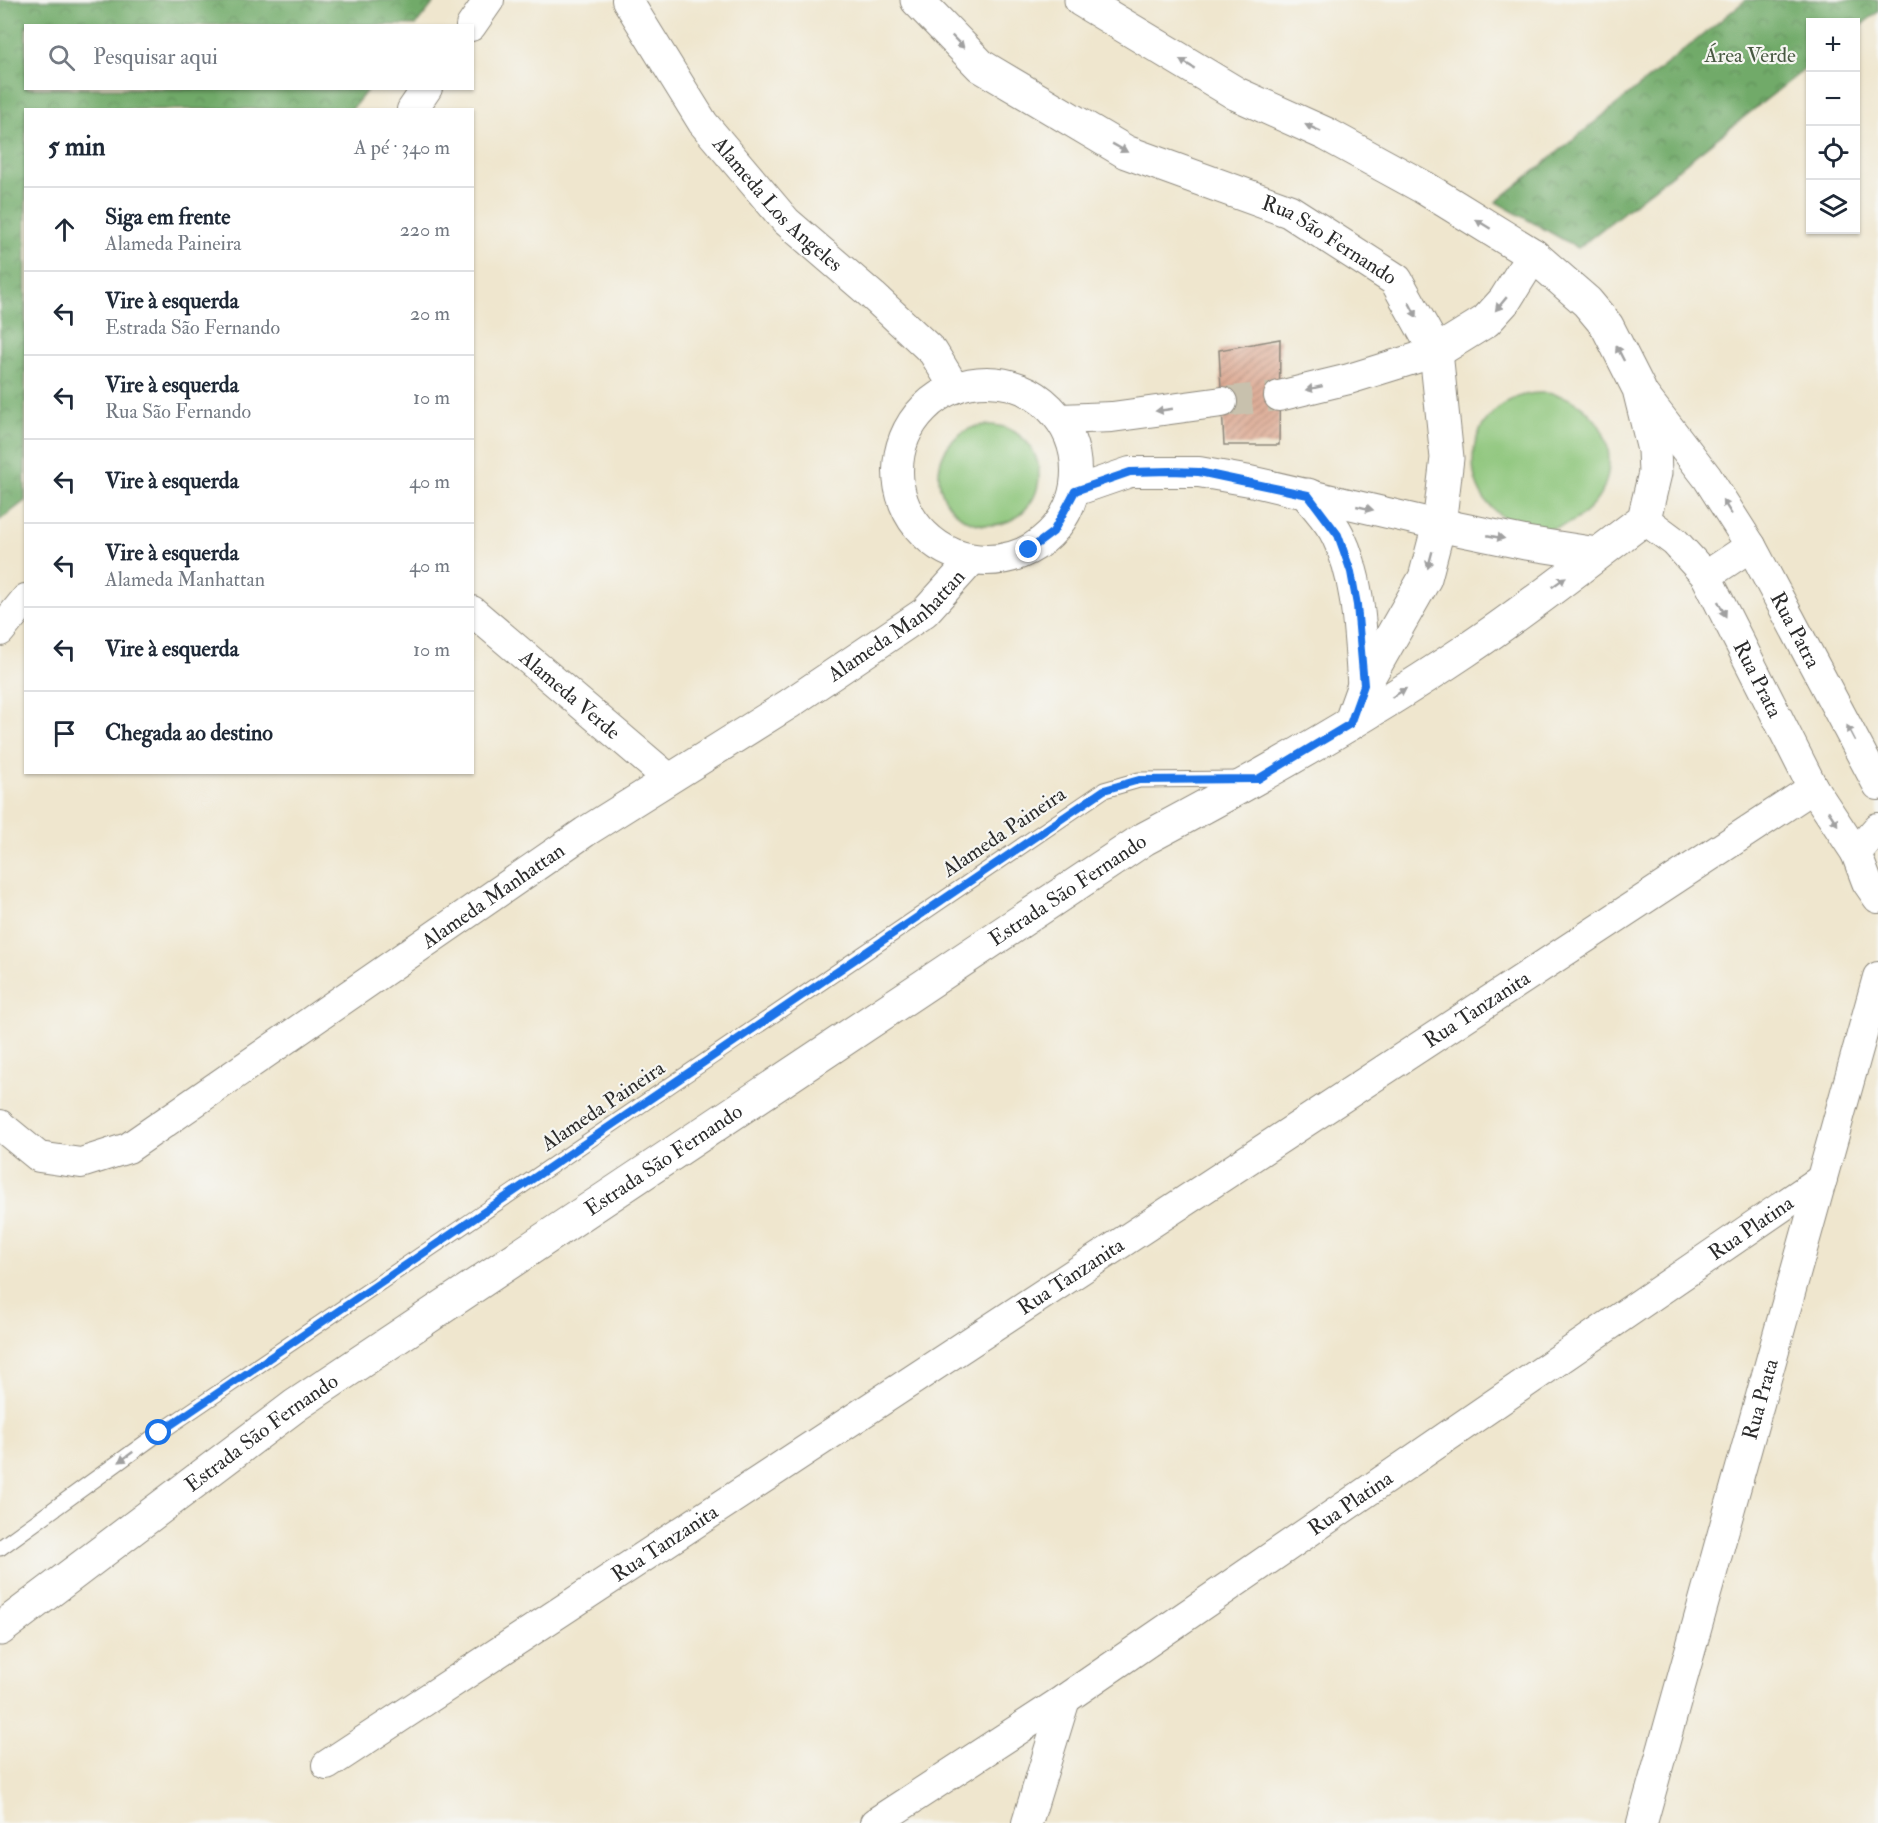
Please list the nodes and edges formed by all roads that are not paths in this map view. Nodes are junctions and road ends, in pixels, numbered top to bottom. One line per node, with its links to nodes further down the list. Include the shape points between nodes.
1 (489, 0): 5 (street)
2 (627, 0): 10 (street, Alameda Los Angeles, via 703,123 786,221 933,352)
3 (917, 0): 9 (main road, Rua São Fernando, one-way to 9, via 981,66 1126,152 1289,212 1396,280)
4 (1081, 0): 8 (main road, one-way to 4, via 1423,187 1326,134 1237,94)
5 (472, 24)
6 (426, 90): 7 (street)
7 (413, 108)
8 (1533, 255): 9 (main road, one-way to 9, via 1505,300 1486,321); 11 (main road, one-way to 8, via 1607,327 1587,302)
9 (1436, 352): 12 (street, one-way to 12); 18 (main road, Rua São Fernando, via 1447,458)
10 (955, 388): 14 (street, via 983,382 1013,385 1039,398); 21 (street, via 930,402 910,424 899,451 897,480 905,508 921,533 944,550)
11 (1639, 389): 17 (main road, via 1654,450 1655,473); 19 (street, Rua Patra, one-way to 11, via 1707,477)
12 (1279, 396)
13 (1222, 402): 14 (street, one-way to 14, via 1112,417)
14 (1060, 419): 15 (street, via 1074,447)
15 (1075, 491): 16 (street, via 1130,472 1170,471 1199,472); 21 (street, via 1053,532 1029,550 1001,560)
16 (1308, 495): 18 (street, one-way to 18); 26 (main road, via 1338,535 1351,572)
17 (1644, 519): 20 (main road, Estrada São Fernando); 22 (street, Rua Prata, via 1675,542)
18 (1439, 525): 20 (main road, one-way to 20); 26 (main road, Rua São Fernando, one-way to 26, via 1425,578)
19 (1751, 546): 22 (street); 30 (street, Rua Patra, one-way to 19)
20 (1597, 554): 27 (main road, Estrada São Fernando, one-way to 20, via 1466,650)
21 (972, 560): 28 (street, Alameda Manhattan, via 925,612 789,704)
22 (1706, 576): 31 (street, Rua Prata, one-way to 31)
23 (24, 601): 25 (street)
24 (474, 613): 28 (street, Alameda Verde)
25 (0, 631)
26 (1364, 685): 27 (main road, Rua São Fernando)
27 (1350, 724): 29 (main road, Estrada São Fernando)
28 (668, 778): 36 (street, Alameda Manhattan, via 128,1148 81,1163 39,1157)
29 (1258, 779): 38 (lane, Alameda Paineira, one-way to 38, via 1139,780 1104,790 169,1426); 39 (main road, Estrada São Fernando, via 1144,839 296,1405)
30 (1878, 785)
31 (1814, 788): 33 (street, Rua Prata, one-way to 33); 41 (street, Rua Tanzanita)
32 (1878, 828): 33 (street)
33 (1856, 853): 34 (street, Rua Prata)
34 (1878, 898)
35 (1878, 977): 37 (street, Rua Prata)
36 (0, 1125)
37 (1822, 1179): 40 (street, Rua Platina); 44 (street, Rua Prata)
38 (0, 1548)
39 (0, 1629)
40 (1065, 1699): 42 (street, Rua Platina); 43 (street)
41 (327, 1765)
42 (875, 1823)
43 (1027, 1823)
44 (1642, 1823)

